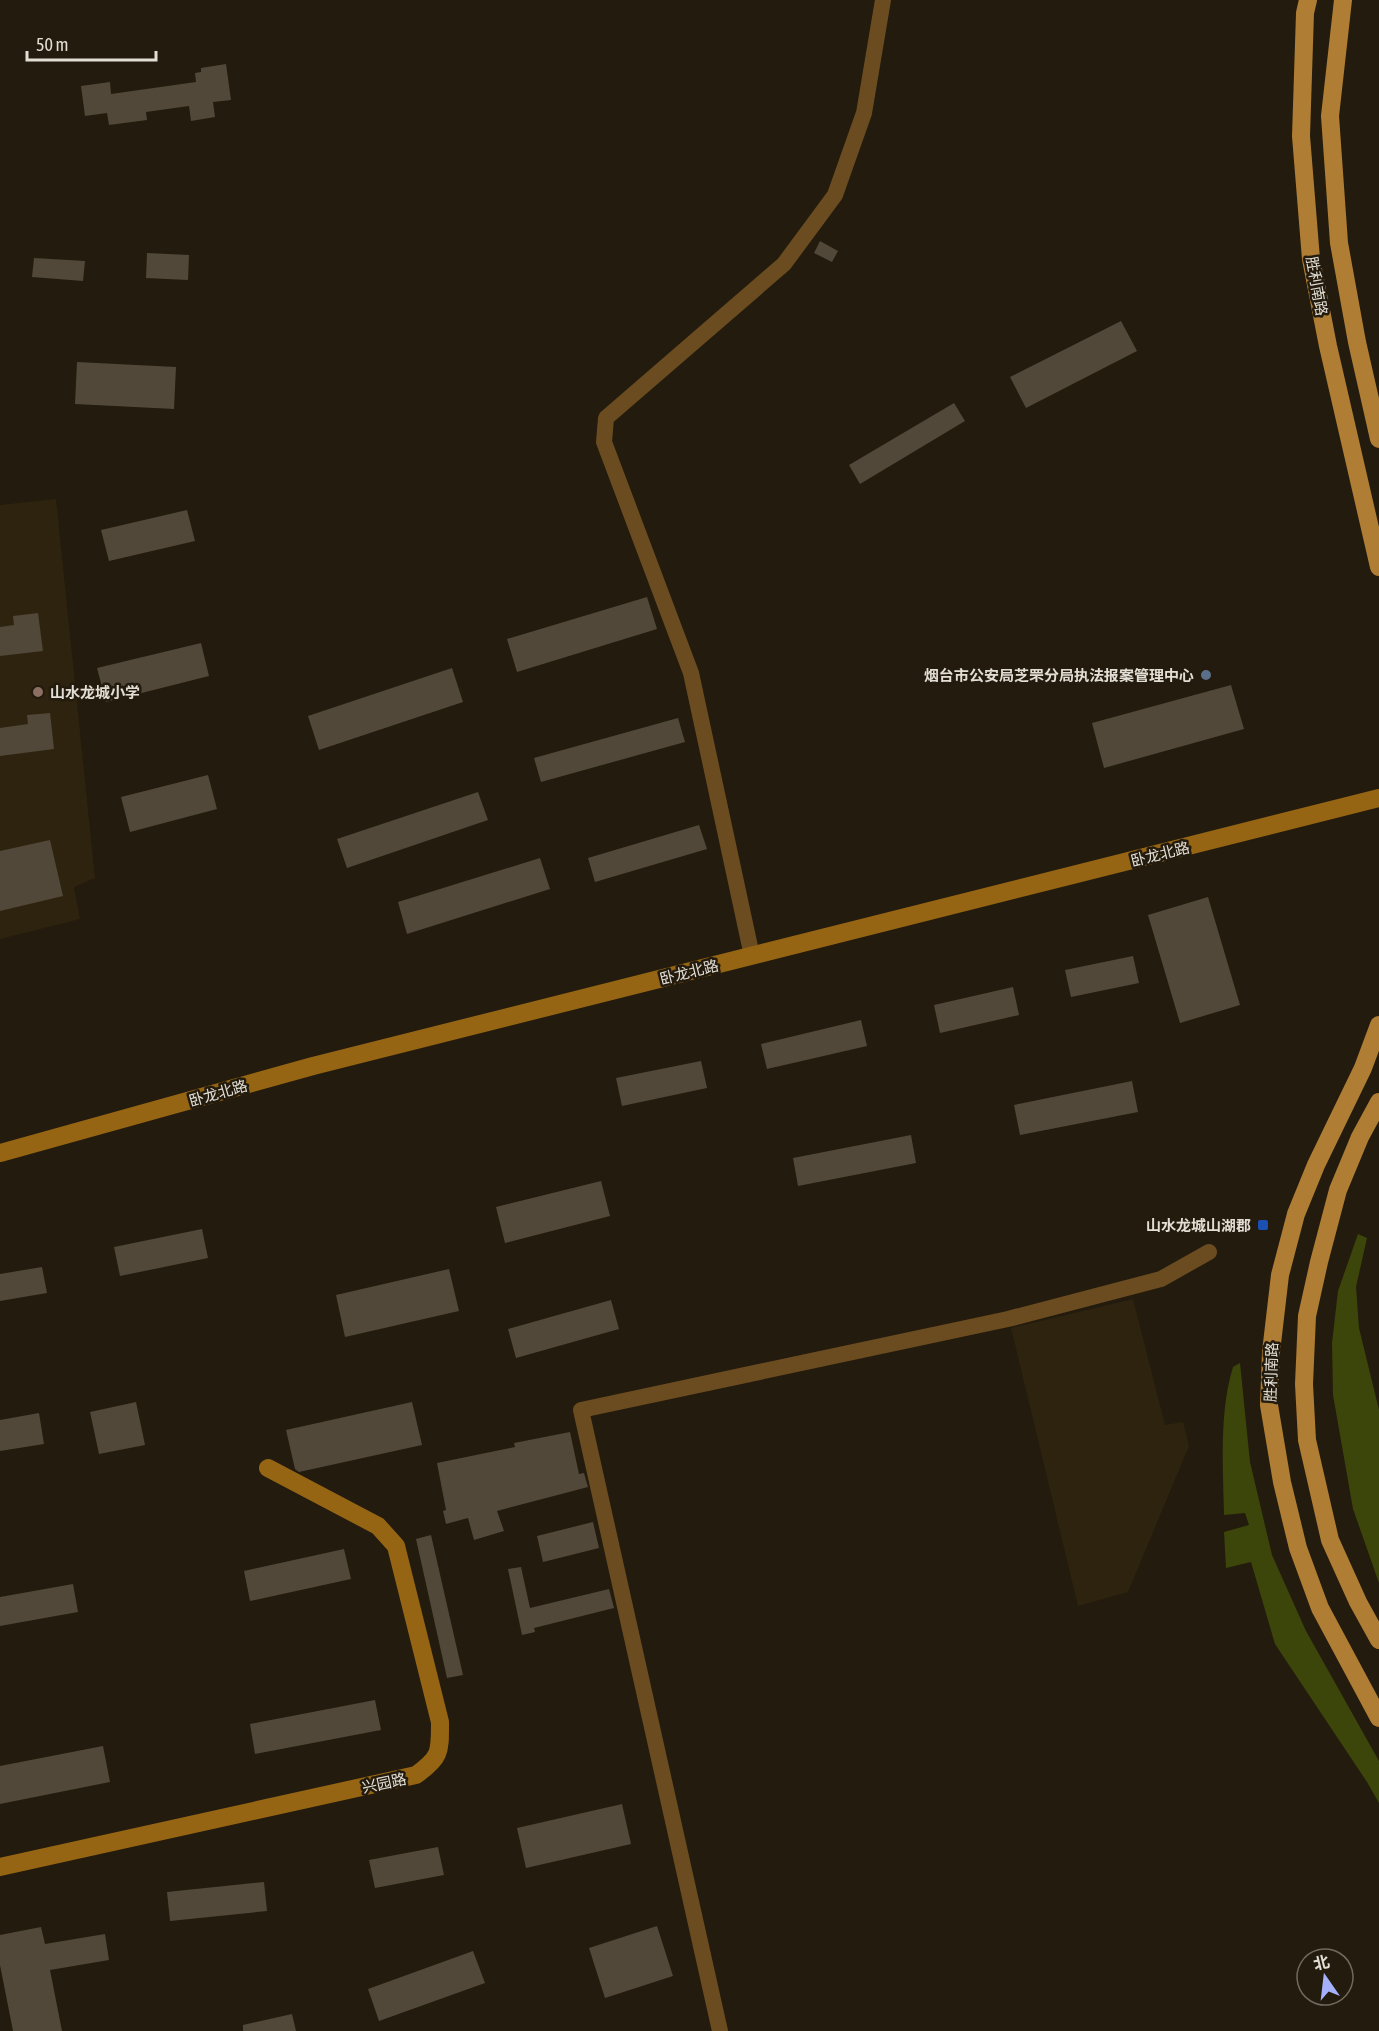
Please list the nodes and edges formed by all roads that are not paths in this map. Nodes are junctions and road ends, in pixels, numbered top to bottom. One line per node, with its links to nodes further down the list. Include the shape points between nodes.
1 (884, 0): 7 (street, via 864,113 835,195 784,264 606,418 604,442 691,673)
2 (1308, 0): 5 (main road, 胜利南路, via 1301,136 1311,259)
3 (1342, 0): 4 (main road, 胜利南路, via 1330,116 1339,243)
4 (1379, 439)
5 (1379, 567)
6 (1379, 798): 7 (street, 卧龙北路)
7 (752, 956): 10 (street, 卧龙北路, via 313,1066)
8 (1379, 1025): 14 (main road, 胜利南路, via 1296,1214 1280,1275 1269,1405 1298,1548 1320,1608)
9 (1379, 1102): 13 (main road, via 1359,1137 1338,1190 1318,1262 1307,1316 1304,1384 1307,1440 1330,1540)
10 (0, 1153)
11 (1209, 1252): 16 (street, via 1161,1280 1008,1319 581,1410)
12 (268, 1468): 15 (street, 兴园路, via 378,1526 396,1546 440,1722 440,1746 434,1762 416,1775)
13 (1379, 1640)
14 (1379, 1718)
15 (0, 1868)
16 (720, 2031)

